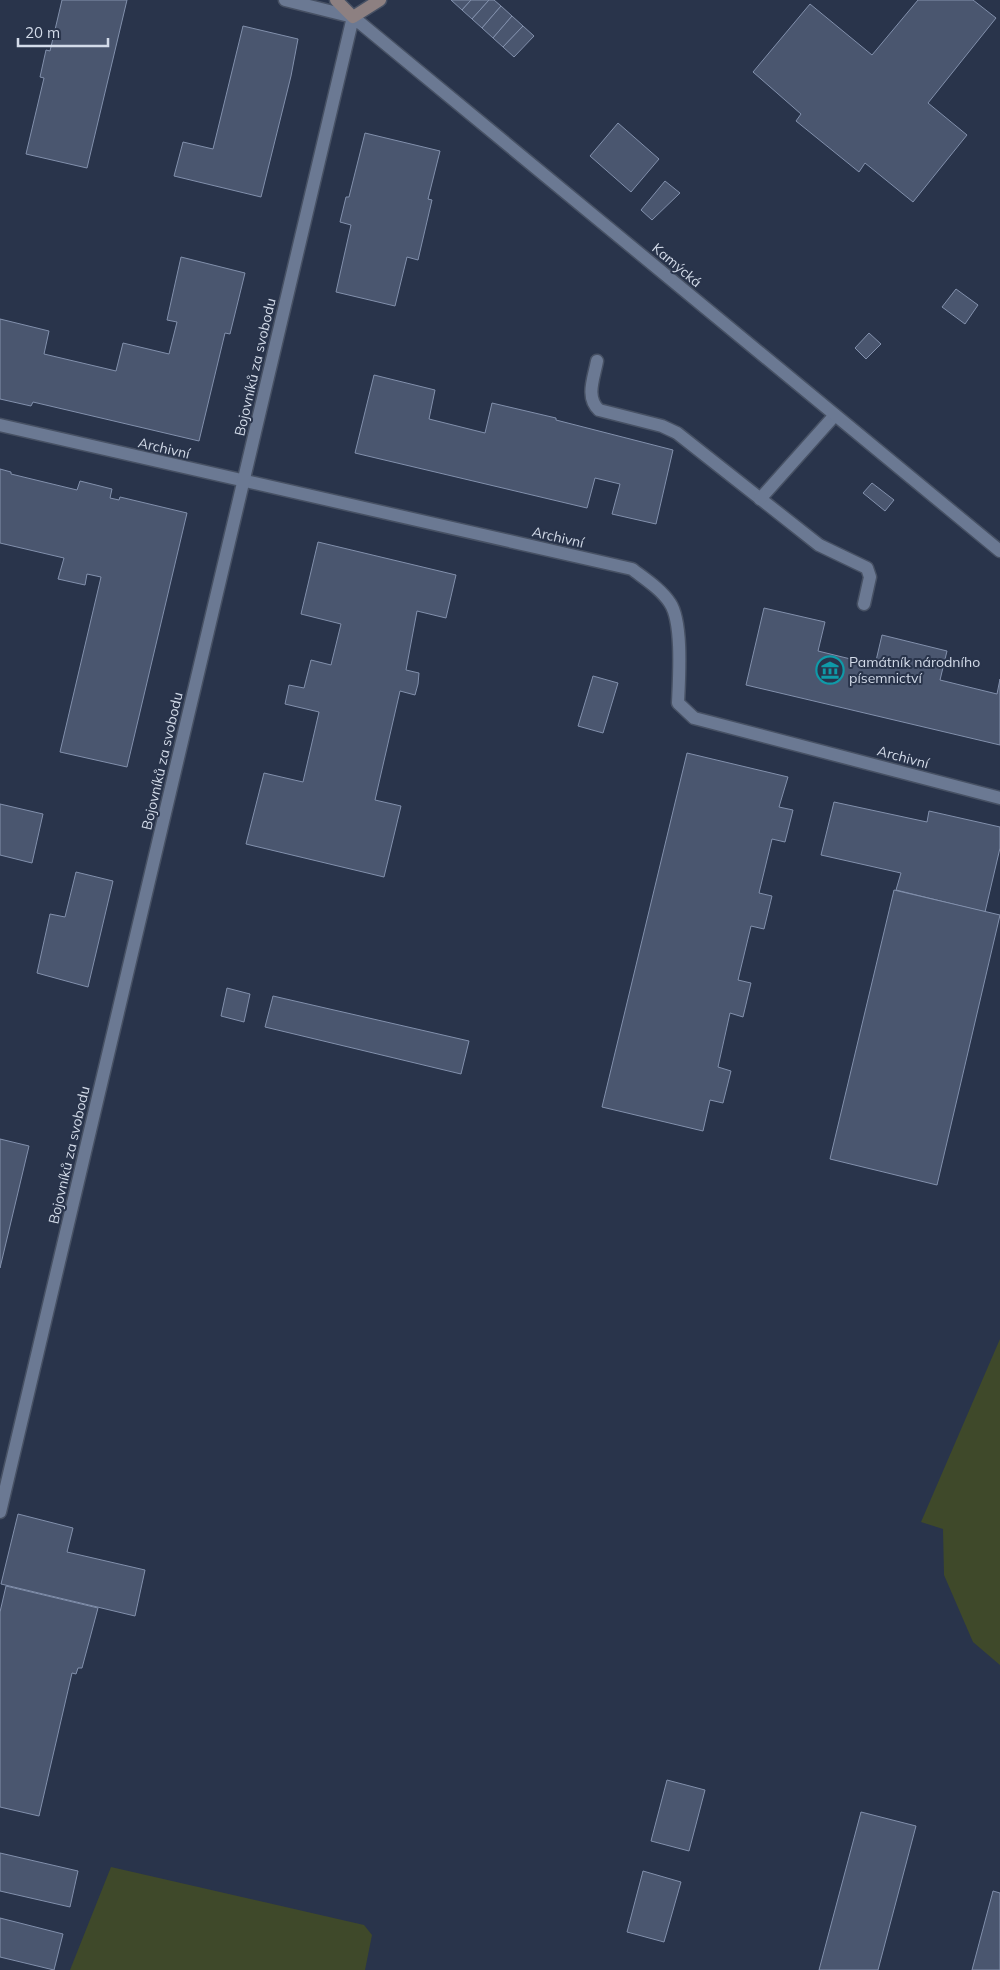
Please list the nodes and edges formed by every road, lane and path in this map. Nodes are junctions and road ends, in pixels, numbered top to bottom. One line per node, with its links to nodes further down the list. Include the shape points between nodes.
1 (285, 0): 4 (street)
2 (336, 0): 4 (street, Kamýcká)
3 (380, 0): 4 (street)
4 (353, 17): 6 (street, Kamýcká); 8 (street, Bojovníků za svobodu)
5 (597, 361): 9 (street, via 591,396 592,404 599,410 677,432)
6 (835, 416): 9 (street); 10 (street, Kamýcká)
7 (0, 424): 8 (street, Archivní)
8 (243, 482): 12 (street, Archivní, via 632,570 659,590 671,604 677,620 678,703 694,718); 13 (street, Bojovníků za svobodu)
9 (760, 499): 11 (street, via 819,545 867,568 870,578)
10 (1000, 551)
11 (864, 604)
12 (1000, 798)
13 (0, 1512)

